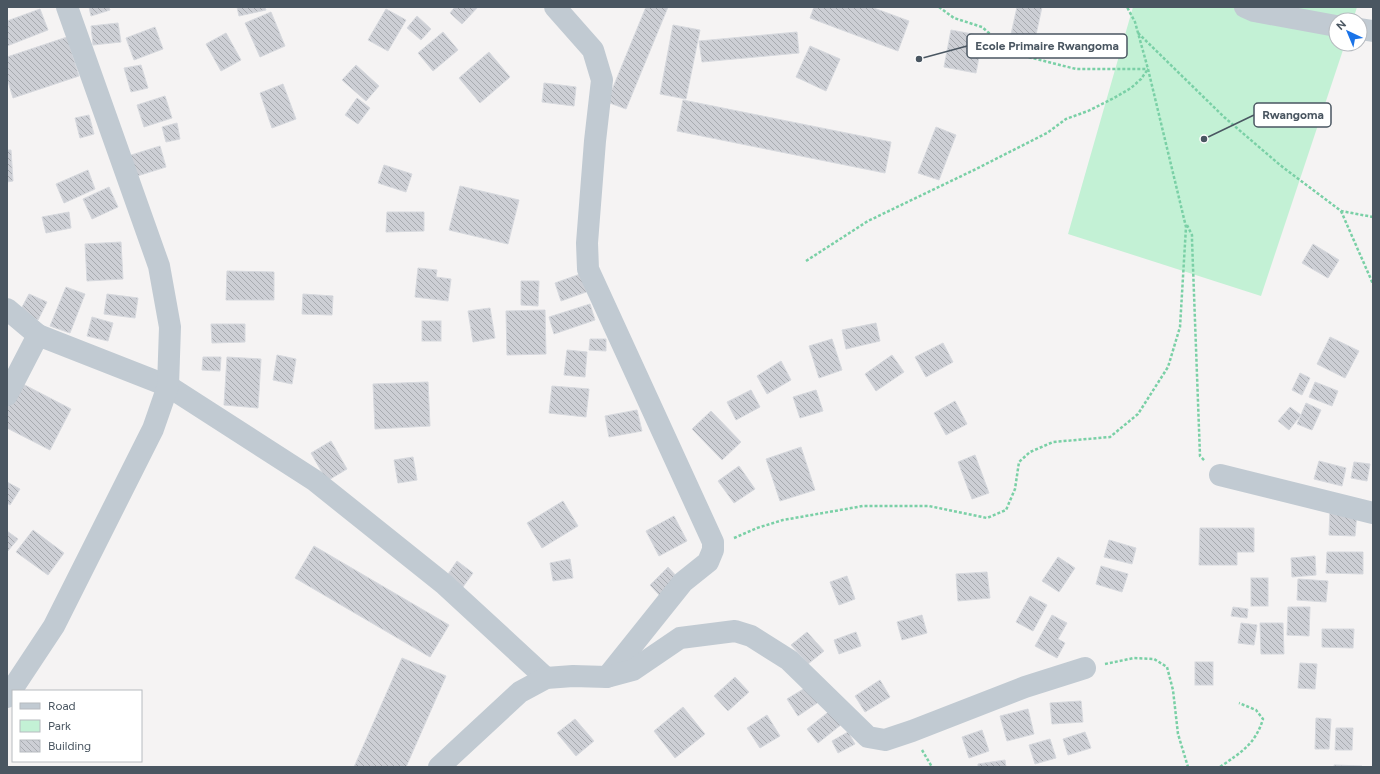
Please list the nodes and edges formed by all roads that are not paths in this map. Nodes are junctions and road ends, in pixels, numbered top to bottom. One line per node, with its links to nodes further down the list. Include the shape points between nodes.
1 (67, 7): 7 (street, via 159,266 170,327)
2 (555, 7): 12 (street, via 593,50 602,80 587,243 588,269 713,542 708,562 683,582)
3 (1245, 7): 4 (street, via 1254,11)
4 (1328, 25)
5 (7, 308): 6 (street)
6 (38, 335): 7 (street); 8 (street)
7 (168, 386): 13 (street, via 314,480 444,584); 14 (street, via 153,429 54,626)
8 (7, 395)
9 (1220, 475): 10 (street)
10 (1373, 513)
11 (1086, 668): 12 (street, via 1025,687 885,740 868,737 789,660 752,636 735,631 680,638 633,670)
12 (606, 677): 13 (street)
13 (546, 678): 15 (street, via 520,692)
14 (7, 697)
15 (439, 767)

